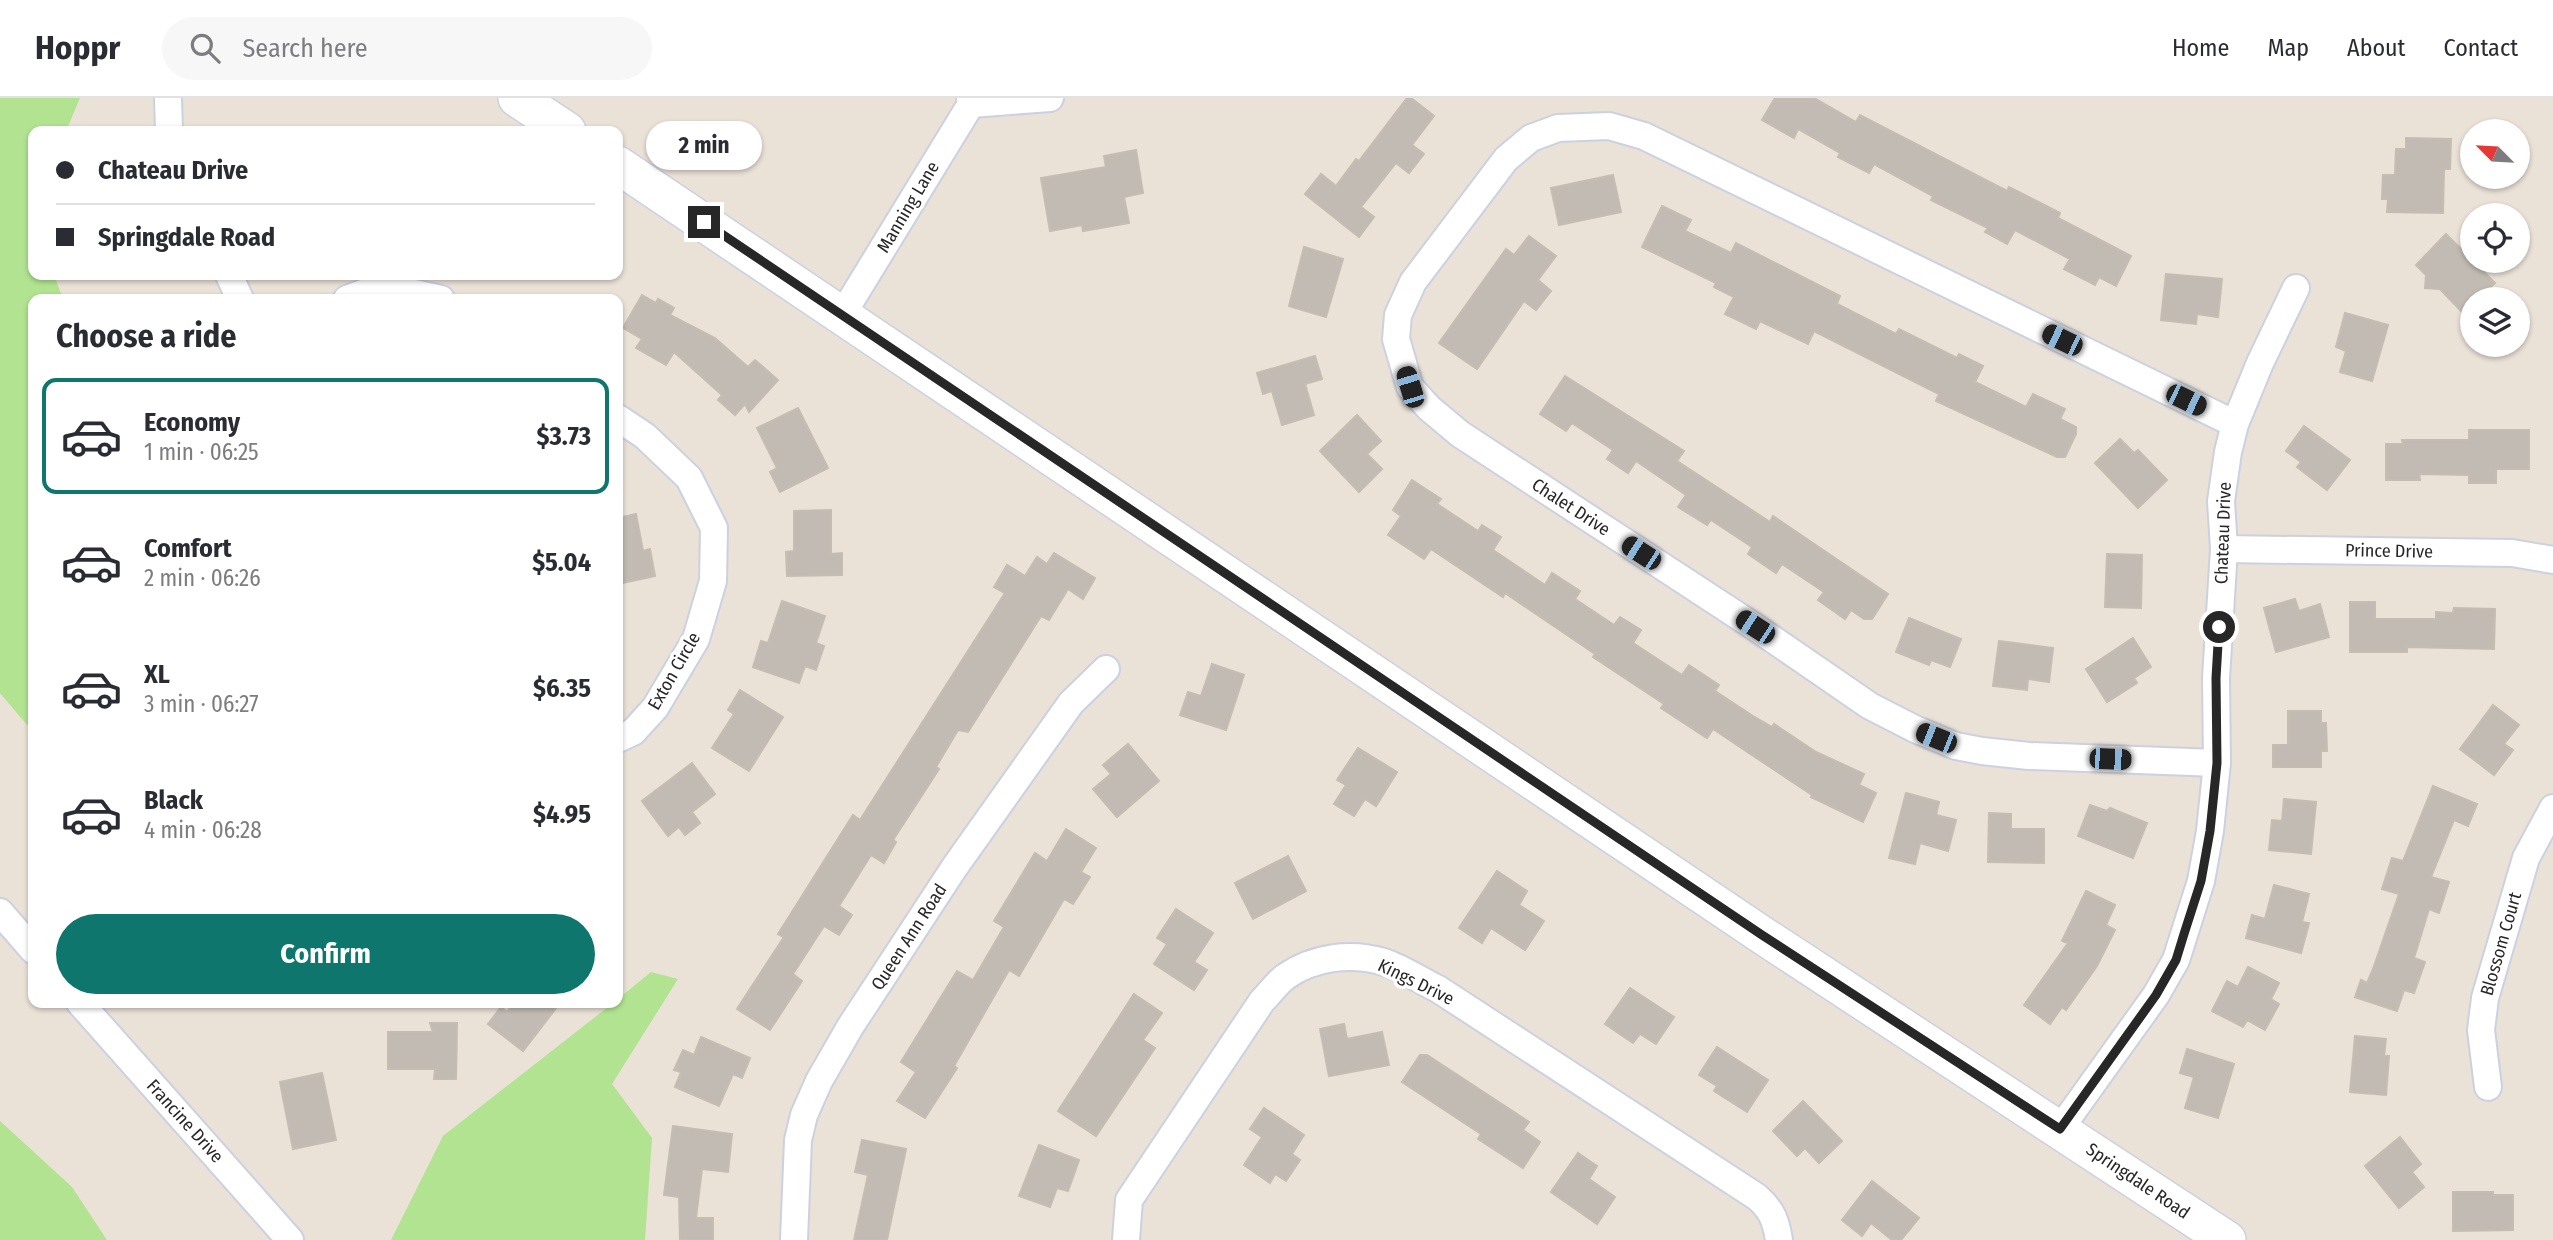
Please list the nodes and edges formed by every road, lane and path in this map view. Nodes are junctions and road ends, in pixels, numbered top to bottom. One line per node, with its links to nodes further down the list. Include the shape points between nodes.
1 (168, 98): 5 (street)
2 (517, 98): 6 (main road)
3 (1050, 98): 4 (street)
4 (970, 101): 11 (street, Manning Lane)
5 (169, 126)
6 (559, 126)
7 (623, 168): 11 (main road, Springdale Road)
8 (2296, 289): 13 (street, Chateau Drive)
9 (361, 294): 10 (street, via 382,286)
10 (418, 294)
11 (842, 315): 24 (main road, Springdale Road, via 1762,935)
12 (623, 421): 17 (street, Exton Circle, via 689,478 714,528 713,581 696,639 655,708 634,732)
13 (2235, 424): 14 (street, Chateau Drive, via 2221,501); 18 (street, Chalet Drive, via 1644,136 1609,126 1558,128 1531,138 1506,159 1413,282 1398,315 1396,339 1410,387 1460,434 1870,706 1956,746 1982,751)
14 (2224, 549): 15 (street, Prince Drive, via 2512,553); 18 (street, Chateau Drive, via 2216,678)
15 (2553, 559)
16 (1106, 669): 26 (street, Queen Ann Road, via 1071,703 954,868 819,1081 797,1140)
17 (623, 736)
18 (2217, 763): 24 (street, Chateau Drive, via 2201,881 2176,960)
19 (2553, 808): 23 (street, Blossom Court, via 2526,858 2485,998 2481,1030)
20 (0, 912): 21 (street)
21 (28, 944)
22 (84, 1008): 25 (street, Francine Drive)
23 (2488, 1087)
24 (2060, 1129): 29 (main road, Springdale Road)
25 (290, 1240)
26 (794, 1240)
27 (1126, 1240): 28 (street, Kings Drive, via 1129,1200 1262,1001 1283,978 1306,965 1355,957 1384,963 1438,989 1757,1197 1770,1208)
28 (1779, 1240)
29 (2227, 1240)

